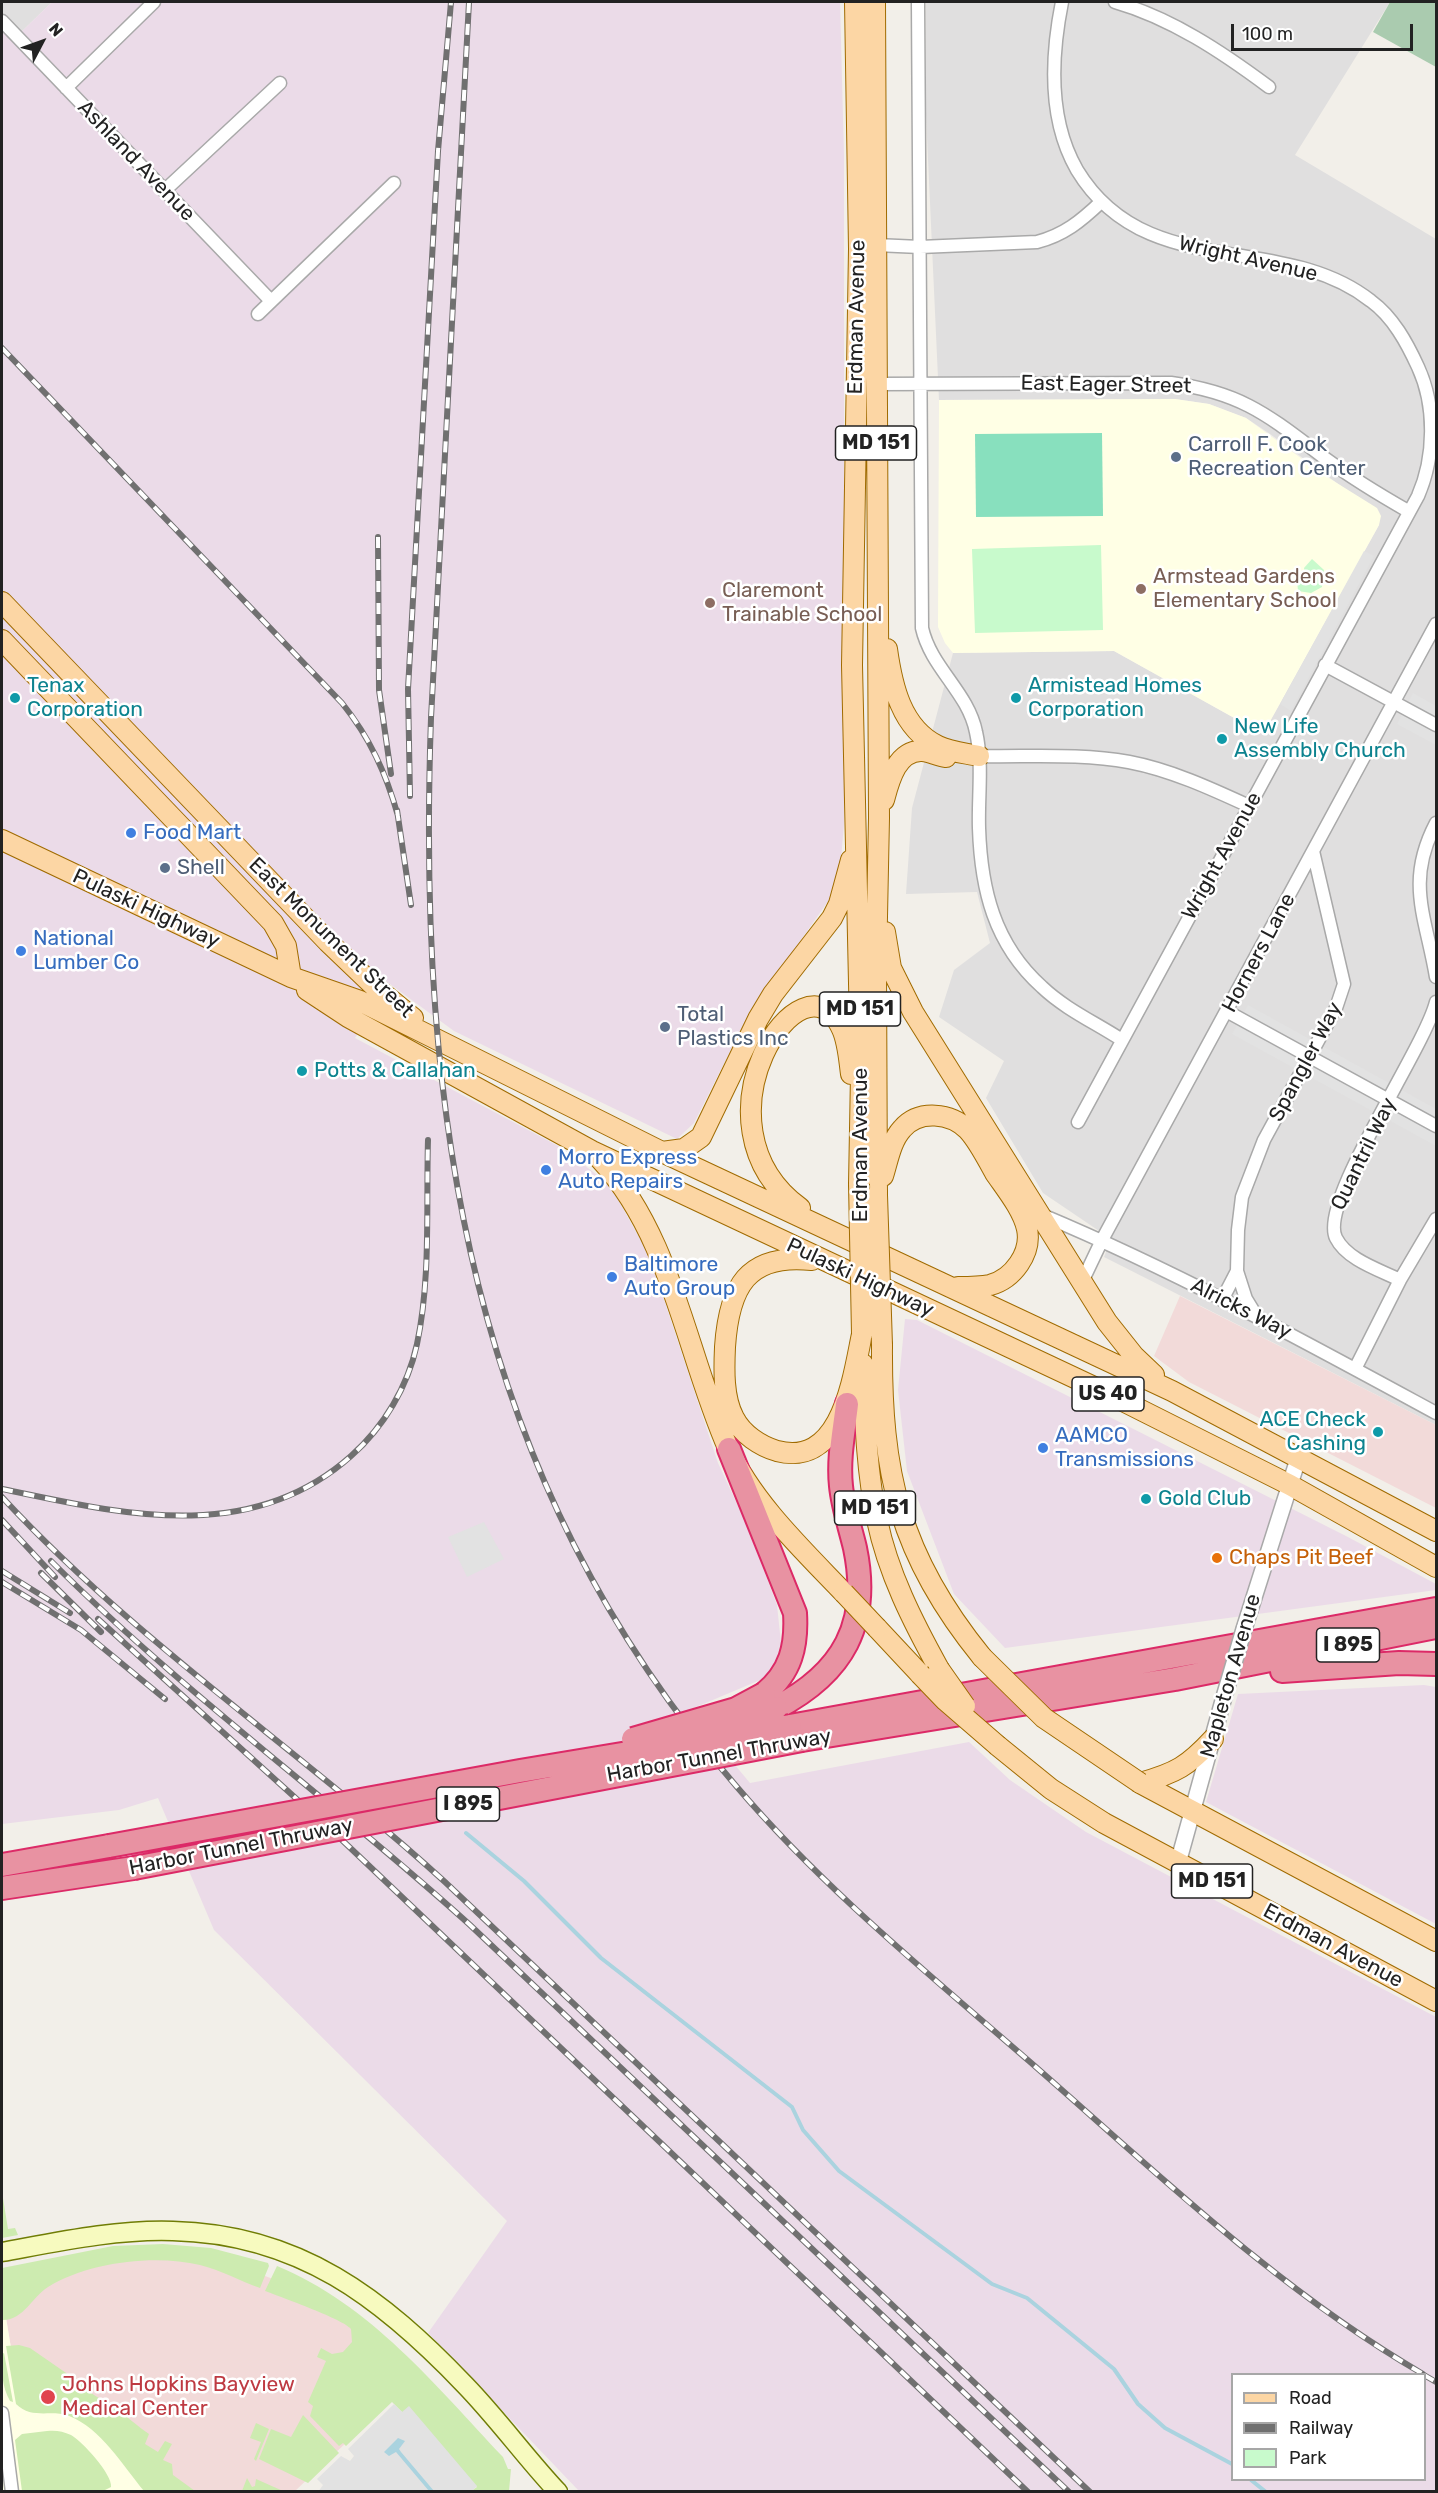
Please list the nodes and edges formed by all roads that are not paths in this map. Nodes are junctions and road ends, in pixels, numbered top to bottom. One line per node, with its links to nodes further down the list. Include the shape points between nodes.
1 (154, 2): 10 (street)
2 (855, 2): 32 (main road, Erdman Avenue / MD 151, via 859,249 852,665)
3 (875, 2): 14 (main road, Erdman Avenue / MD 151)
4 (918, 2): 15 (street)
5 (1062, 2): 13 (street, Wright Avenue, via 1056,47 1057,121 1071,159)
6 (1115, 2): 9 (street, via 1167,22 1223,54)
7 (2, 21): 10 (street, Ashland Avenue)
8 (280, 83): 12 (street)
9 (1269, 87)
10 (66, 88): 12 (street, Ashland Avenue)
11 (394, 183): 16 (street)
12 (164, 191): 16 (street, Ashland Avenue)
13 (1101, 202): 15 (street, via 1077,224 1036,242); 20 (street, Wright Avenue, via 1119,218 1149,234 1328,277 1372,301 1388,316 1413,356 1429,403 1426,471)
14 (876, 245): 15 (street); 19 (main road, Erdman Avenue / MD 151)
15 (920, 247): 18 (street)
16 (271, 301): 17 (street)
17 (258, 314)
18 (921, 383): 19 (street, East Eager Street); 20 (street, East Eager Street, via 1171,383 1212,389 1274,418 1356,480); 28 (street, via 922,628 936,662 957,688 970,714)
19 (876, 384): 21 (main road, Erdman Avenue / MD 151)
20 (1408, 511): 25 (street, Wright Avenue)
21 (876, 563): 28 (main road, via 890,669 903,710 937,746); 30 (main road, Erdman Avenue / MD 151)
22 (2, 602): 40 (main road, East Monument Street, via 328,942)
23 (1437, 624): 26 (street, Horners Lane)
24 (2, 640): 36 (main road, East Monument Street, via 273,923 286,946)
25 (1325, 664): 26 (street); 29 (street, Wright Avenue)
26 (1393, 702): 27 (street); 34 (street, Horners Lane)
27 (1437, 726)
28 (979, 756): 29 (street, via 1078,756 1131,762 1169,772); 30 (main road, via 942,757 921,751 907,754 894,771); 41 (street, via 982,876 997,928 1010,951 1042,987)
29 (1249, 806): 41 (street, Wright Avenue)
30 (879, 818): 35 (main road, Erdman Avenue / MD 151)
31 (1437, 824): 37 (street, via 1419,878 1421,909)
32 (857, 834): 47 (main road, via 836,910 758,1019 701,1137 684,1149); 48 (main road, Erdman Avenue / MD 151)
33 (2, 840): 36 (main road, Pulaski Highway / US 40)
34 (1313, 850): 39 (street, Horners Lane); 42 (street, Spangler Way, via 1344,984)
35 (878, 885): 49 (main road, Erdman Avenue / MD 151); 50 (main road, via 891,968 901,990)
36 (291, 977): 40 (main road, Pulaski Highway / US 40, via 360,1001); 46 (main road, Pulaski Highway / US 40, via 348,1017)
37 (1437, 977)
38 (1437, 1002): 43 (street, Quantril Way)
39 (1228, 1012): 42 (street); 53 (street, Horners Lane)
40 (437, 1038): 47 (main road, Pulaski Highway / US 40)
41 (1122, 1040): 44 (street, Wright Avenue)
42 (1310, 1057): 43 (street); 55 (street, Spangler Way, via 1251,1169 1239,1219)
43 (1390, 1100): 45 (street); 56 (street, Quantril Way, via 1352,1170 1332,1221 1342,1247)
44 (1078, 1122)
45 (1437, 1126)
46 (592, 1150): 54 (main road, Pulaski Highway / US 40); 68 (main road, via 628,1192 651,1236)
47 (662, 1152): 52 (main road, Pulaski Highway / US 40)
48 (859, 1184): 52 (main road, via 851,1073 843,1030 822,1008 803,1007 785,1019 766,1048 753,1088 751,1128 754,1148 772,1183); 61 (main road, Erdman Avenue / MD 151, bridge)
49 (877, 1195): 58 (main road, via 895,1140 912,1121 924,1116 947,1117 968,1131 1023,1219 1028,1240 1020,1263 1002,1280 991,1285); 82 (main road, Erdman Avenue / MD 151, bridge, via 881,1406 886,1454 902,1520 944,1606 982,1657 1044,1718)
50 (1041, 1215): 53 (street, Alricks Way); 57 (main road)
51 (1437, 1220): 56 (street)
52 (828, 1230): 58 (main road, Pulaski Highway / US 40)
53 (1102, 1240): 57 (street, Horners Lane); 59 (street, Alricks Way)
54 (825, 1261): 63 (main road, Pulaski Highway / US 40); 66 (main road, via 772,1260 741,1282 730,1306 726,1331 726,1392 743,1431 780,1452 818,1444 831,1432)
55 (1237, 1271): 59 (street, Spangler Way); 60 (street, Spangler Way)
56 (1400, 1280): 64 (street)
57 (1082, 1282): 65 (main road, via 1121,1341)
58 (954, 1288): 62 (main road, Pulaski Highway / US 40)
59 (1222, 1300): 60 (street, Alricks Way)
60 (1257, 1317): 64 (street, Alricks Way)
61 (862, 1334): 66 (main road); 76 (main road, Erdman Avenue / MD 151, via 867,1458 877,1521)
62 (1059, 1337): 63 (main road); 65 (main road, Pulaski Highway / US 40)
63 (1046, 1365): 70 (main road, Pulaski Highway / US 40)
64 (1355, 1369): 67 (street, Alricks Way)
65 (1172, 1391): 69 (main road, Pulaski Highway / US 40)
66 (847, 1404): 78 (highway, via 840,1456 841,1487 859,1571 859,1608 846,1648 833,1667 814,1684)
67 (1437, 1413)
68 (729, 1449): 76 (main road, bridge, via 776,1519 877,1628); 78 (highway, via 795,1613 794,1653)
69 (1299, 1456): 70 (street, Mapleton Avenue); 71 (main road, Pulaski Highway / US 40)
70 (1290, 1485): 72 (main road, Pulaski Highway / US 40); 80 (street, Mapleton Avenue, bridge)
71 (1437, 1531)
72 (1437, 1567)
73 (1437, 1609): 79 (highway, Harbor Tunnel Thruway / I 895)
74 (1437, 1627): 77 (highway, Harbor Tunnel Thruway / I 895)
75 (1437, 1664): 77 (highway, via 1343,1666)
76 (929, 1672): 84 (main road, Erdman Avenue / MD 151, bridge, via 998,1746 1076,1806)
77 (1175, 1679): 79 (highway, Harbor Tunnel Thruway / I 895)
78 (770, 1701): 81 (highway, bridge, via 708,1727 633,1739)
79 (796, 1733): 81 (highway, Harbor Tunnel Thruway / I 895, bridge); 86 (highway, Harbor Tunnel Thruway / I 895, bridge, via 134,1868)
80 (1213, 1739): 82 (main road, via 1174,1773); 83 (street, Mapleton Avenue)
81 (520, 1771): 85 (highway, Harbor Tunnel Thruway / I 895, bridge)
82 (1140, 1783): 83 (main road, Erdman Avenue / MD 151)
83 (1193, 1810): 84 (street, Mapleton Avenue); 87 (main road, Erdman Avenue / MD 151)
84 (1178, 1863): 88 (main road, Erdman Avenue / MD 151)
85 (2, 1865)
86 (2, 1888)
87 (1437, 1941)
88 (1437, 2001)
89 (2, 2252): 92 (main road, via 171,2230 256,2242 302,2258 349,2283 403,2327 466,2386)
90 (2, 2413): 91 (street)
91 (12, 2492)
92 (558, 2492)

